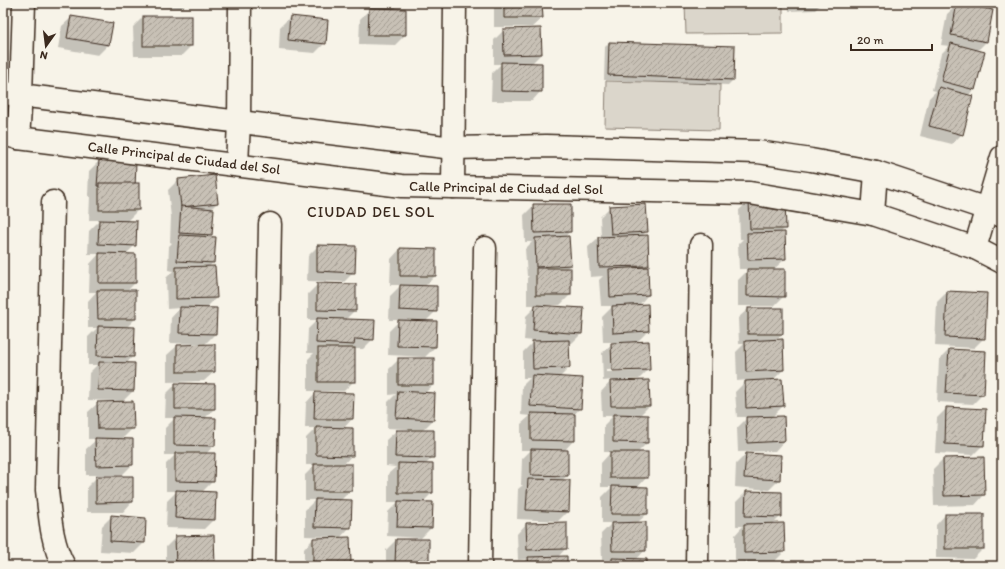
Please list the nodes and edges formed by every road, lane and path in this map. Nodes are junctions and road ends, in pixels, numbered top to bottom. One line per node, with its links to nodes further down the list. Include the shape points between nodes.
1 (24, 3): 4 (street)
2 (240, 3): 5 (street)
3 (455, 3): 7 (street)
4 (12, 94): 5 (street); 6 (street)
5 (239, 122): 7 (street); 9 (street)
6 (11, 136): 9 (street, Calle Principal de Ciudad del Sol)
7 (453, 148): 10 (street, via 546,146 758,152); 11 (street)
8 (1002, 157): 13 (street)
9 (237, 165): 11 (street, Calle Principal de Ciudad del Sol, via 402,186)
10 (876, 172): 13 (street); 14 (street)
11 (453, 187): 14 (street, Calle Principal de Ciudad del Sol, via 750,192)
12 (54, 202): 20 (street, via 47,490 51,525)
13 (995, 213): 18 (street)
14 (873, 214): 18 (street, Calle Principal de Ciudad del Sol)
15 (270, 224): 21 (street)
16 (701, 245): 23 (street)
17 (485, 248): 22 (street)
18 (975, 248): 19 (street, Calle Principal de Ciudad del Sol)
19 (1002, 262)
20 (64, 566)
21 (264, 566)
22 (480, 566)
23 (697, 566)

